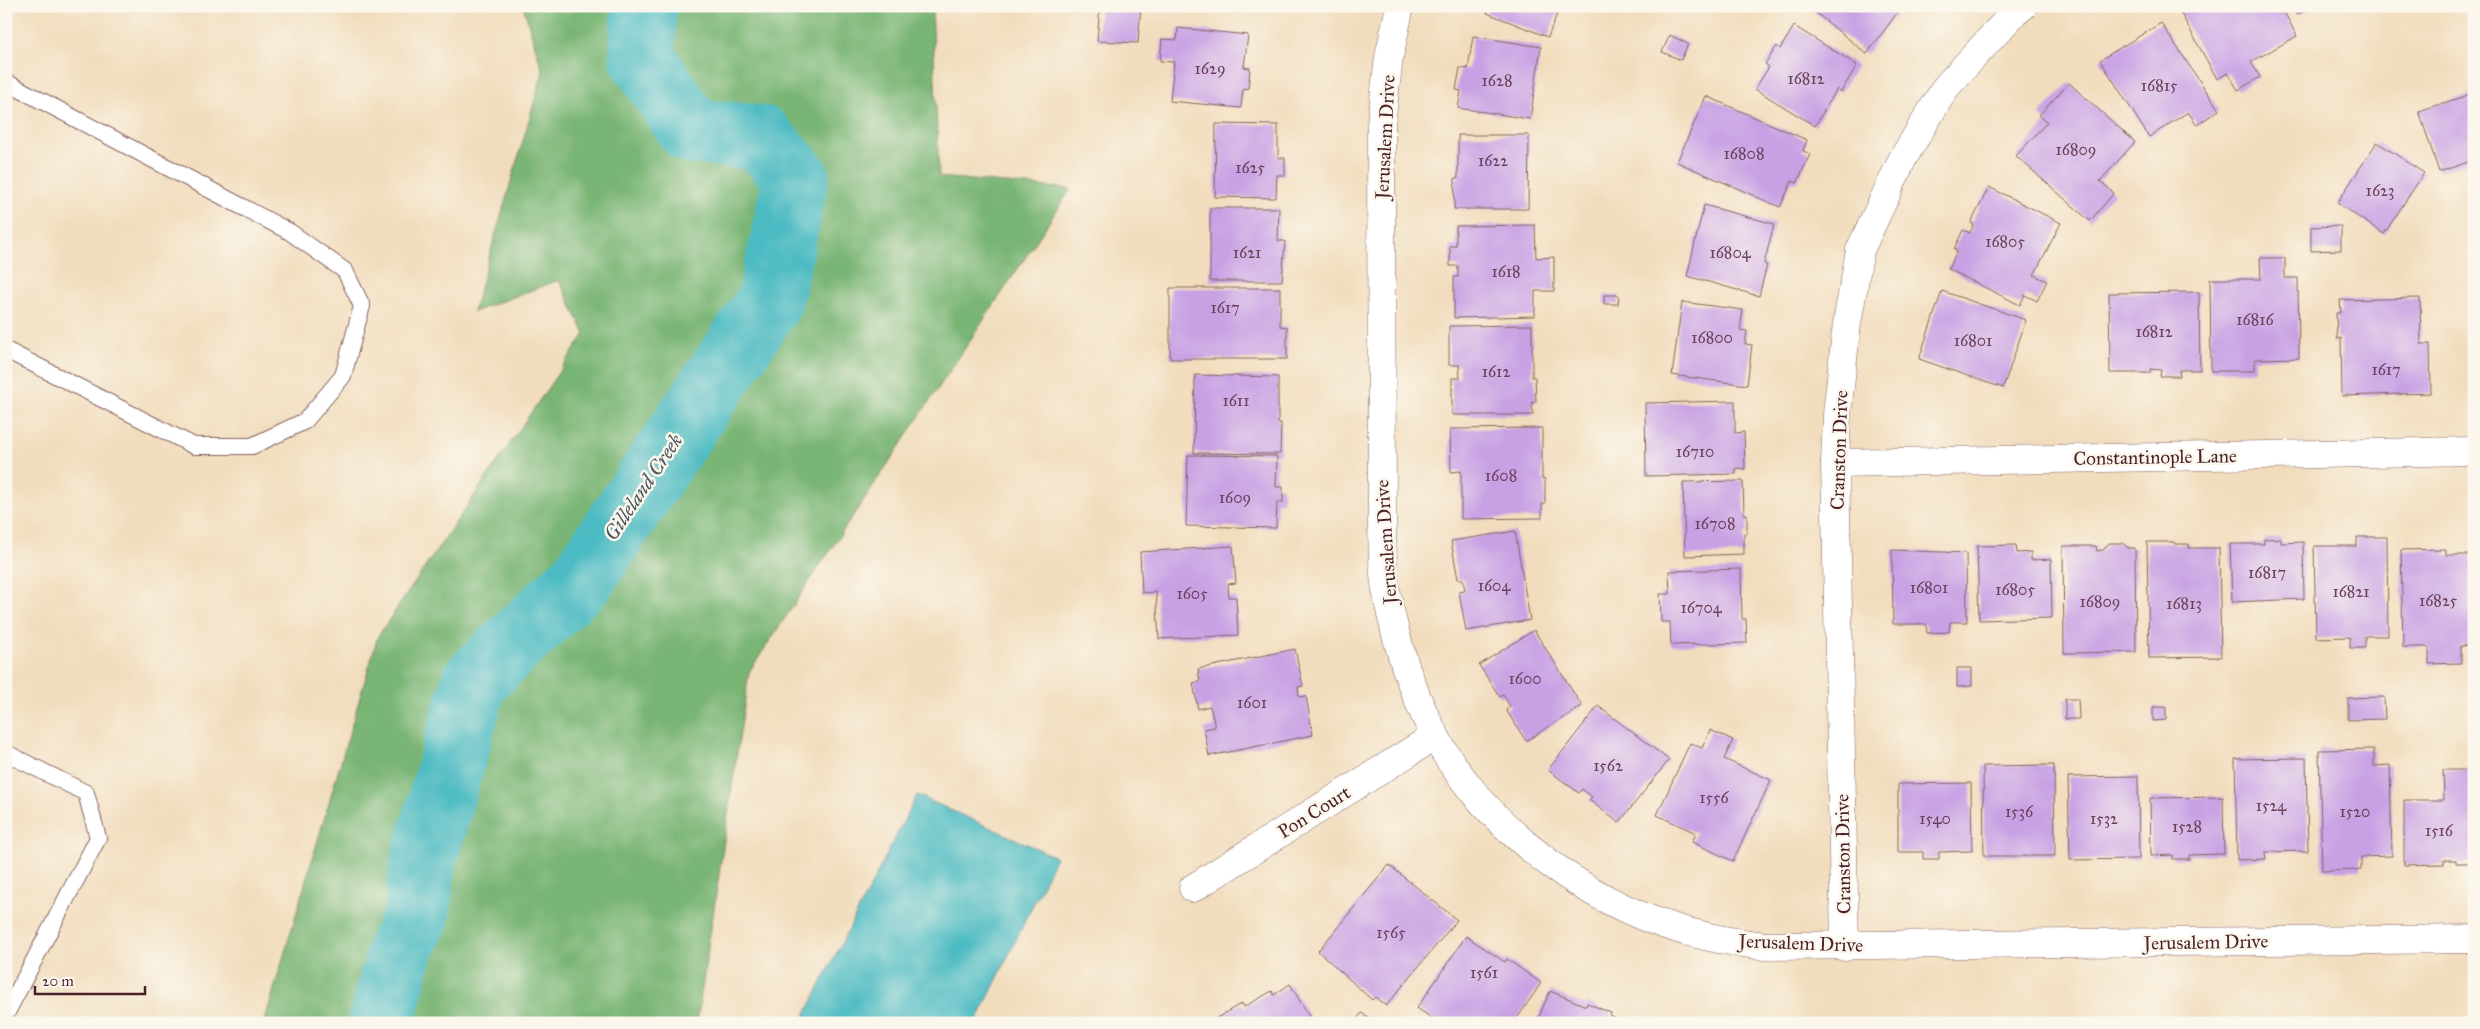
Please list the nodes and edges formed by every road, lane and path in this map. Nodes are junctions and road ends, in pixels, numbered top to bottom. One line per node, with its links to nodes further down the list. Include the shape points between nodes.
1 (1400, 6): 7 (street, Jerusalem Drive, via 1389,57 1381,124 1382,527 1386,593 1398,645 1416,696)
2 (2023, 6): 6 (street, Cranston Drive, via 1946,87 1903,158 1860,250 1838,405)
3 (6, 82): 4 (lane, via 290,232 345,271 362,306 343,376 305,421 252,446 194,446)
4 (6, 350)
5 (2474, 450): 6 (street, Constantinople Lane)
6 (1835, 464): 11 (street, Cranston Drive)
7 (1435, 736): 9 (street, Pon Court); 11 (street, Jerusalem Drive, via 1470,788 1503,823 1542,859 1598,896 1647,918 1703,936 1764,946)
8 (6, 753): 12 (lane, via 86,793 98,838)
9 (1193, 888)
10 (2474, 939): 11 (street, Jerusalem Drive)
11 (1845, 947)
12 (6, 1014)

